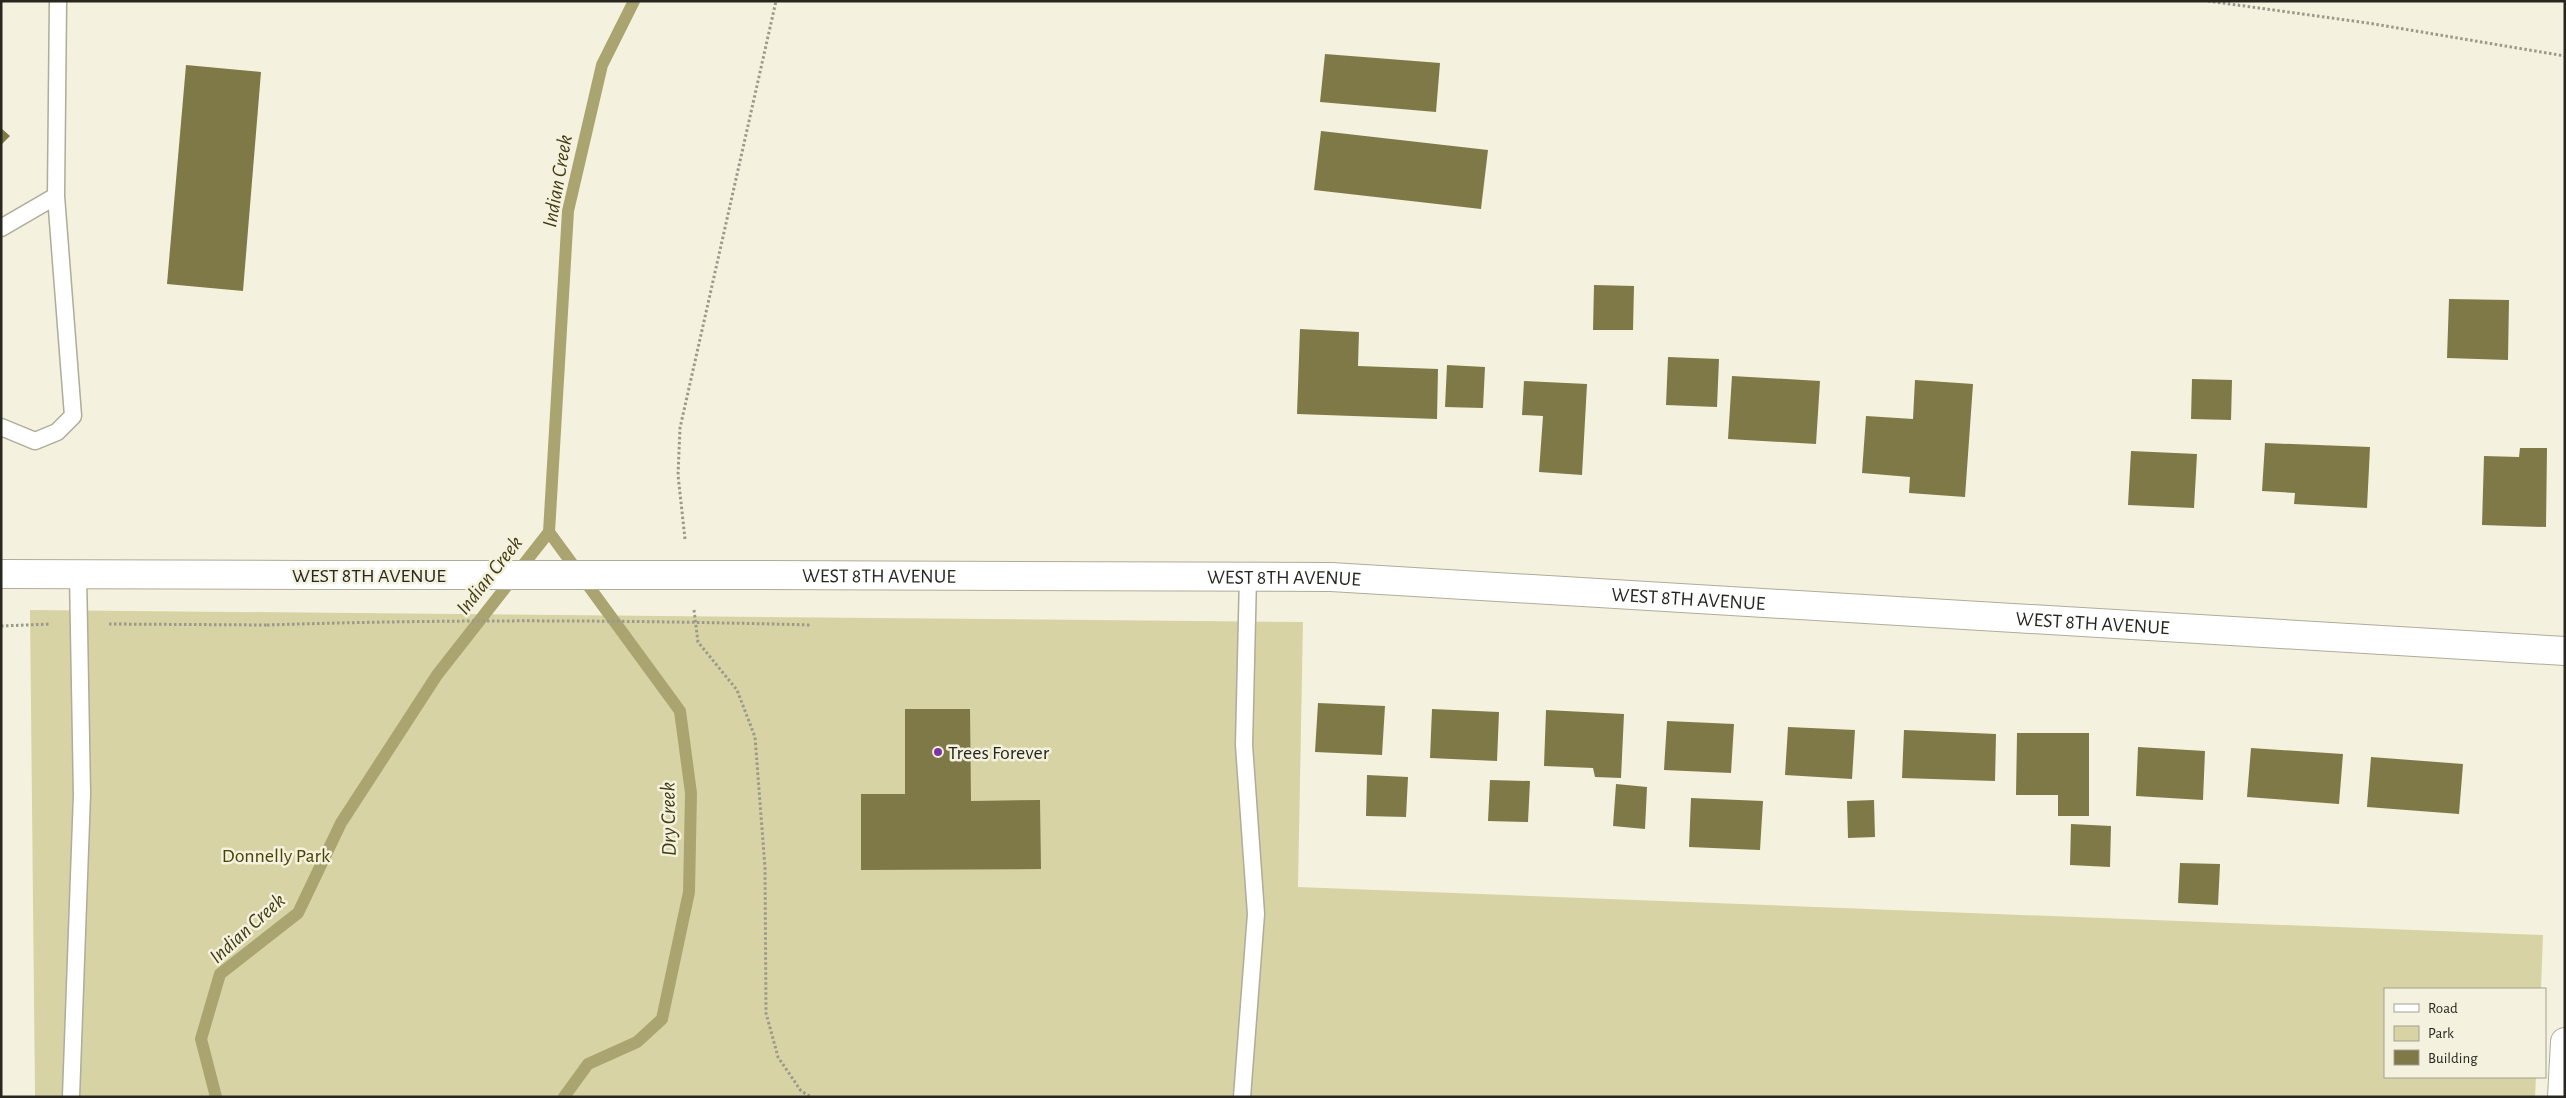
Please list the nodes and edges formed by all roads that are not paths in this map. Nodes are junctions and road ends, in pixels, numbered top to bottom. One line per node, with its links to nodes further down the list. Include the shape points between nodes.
1 (58, 1): 2 (lane)
2 (56, 196): 3 (lane); 4 (lane, via 73,416 57,432 35,441)
3 (1, 228)
4 (1, 427)
5 (1, 574): 6 (street, WEST 8TH AVENUE)
6 (78, 574): 7 (street, WEST 8TH AVENUE, bridge); 10 (lane, via 82,794)
7 (1248, 576): 8 (street, WEST 8TH AVENUE, via 1331,577); 11 (lane, via 1244,745 1256,914)
8 (2565, 651)
9 (2565, 1042): 12 (street)
10 (71, 1097)
11 (1242, 1097)
12 (2562, 1097)

